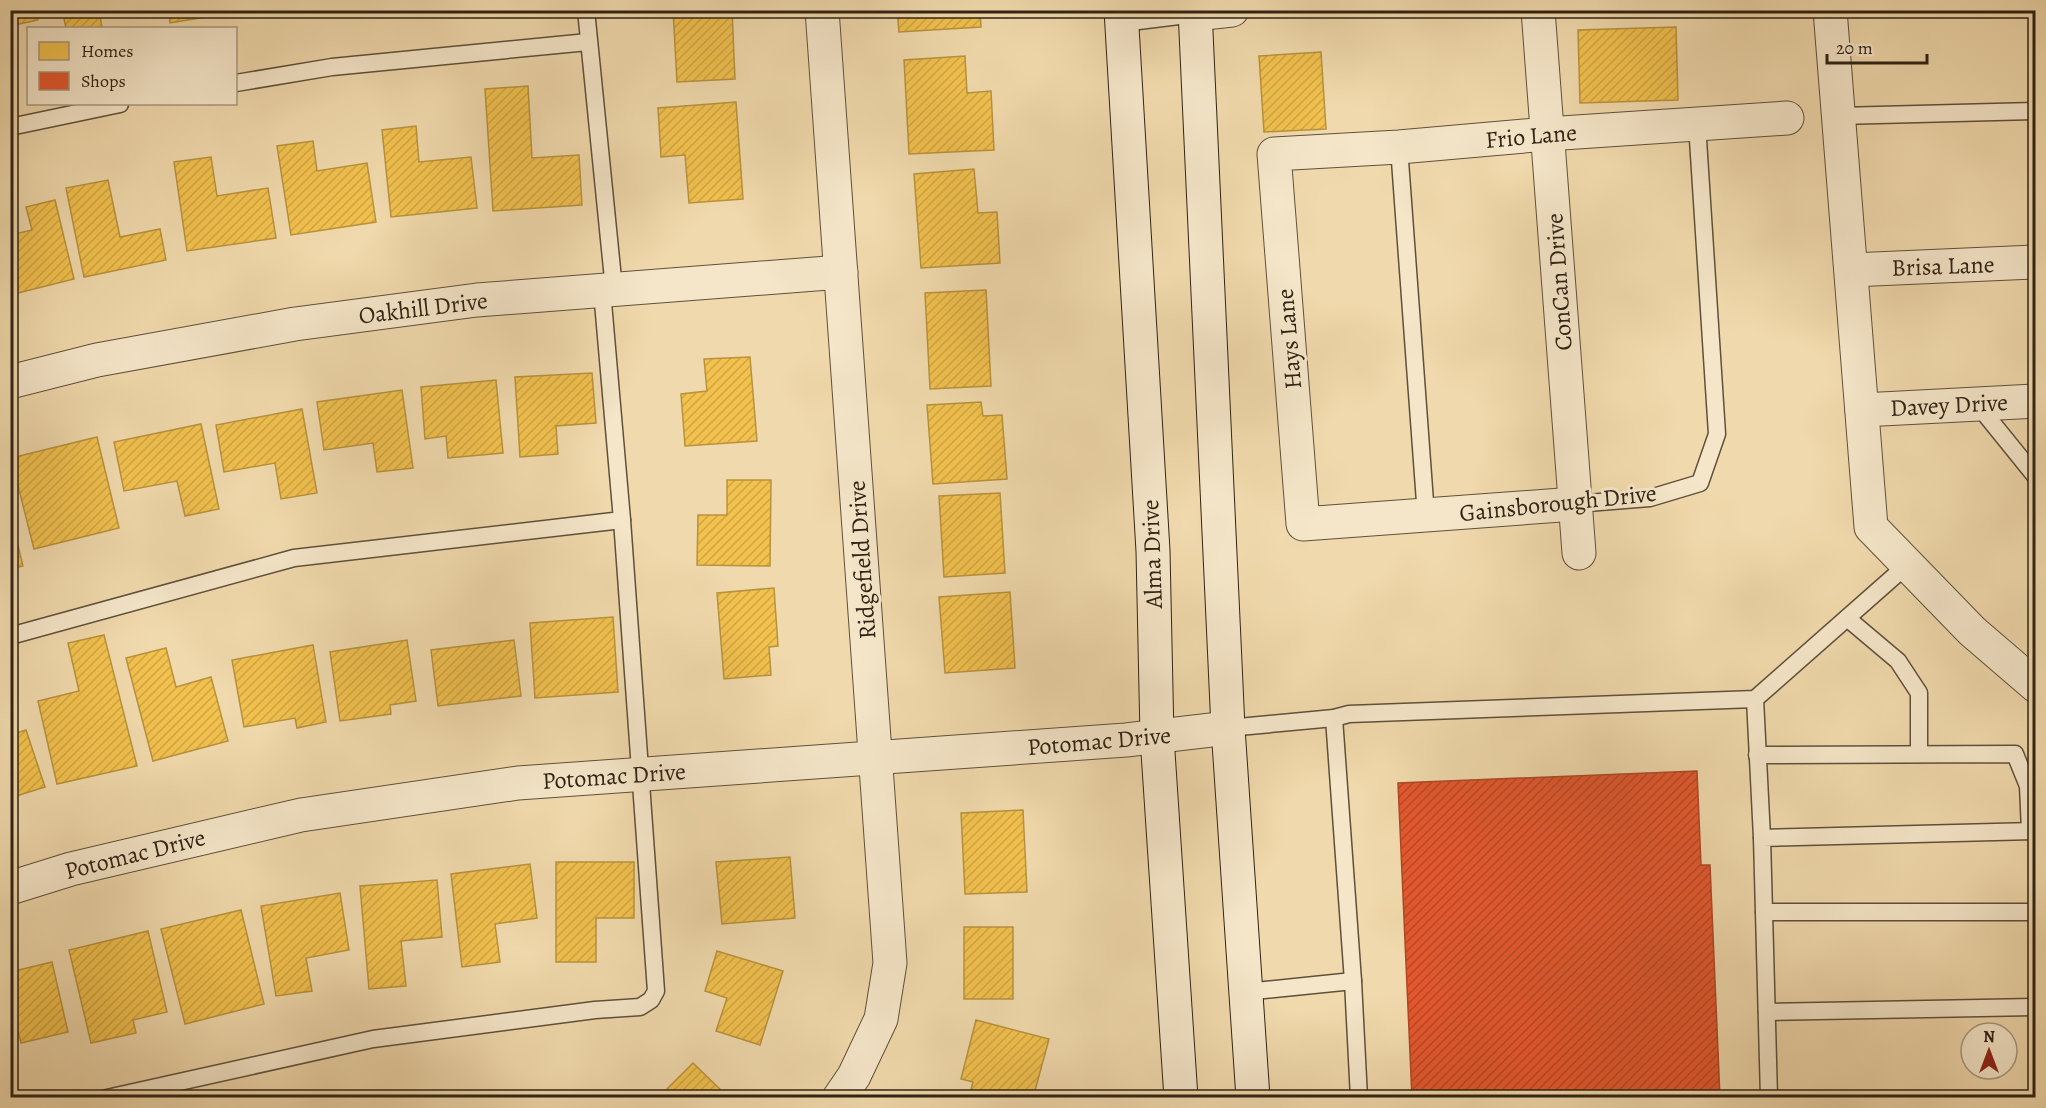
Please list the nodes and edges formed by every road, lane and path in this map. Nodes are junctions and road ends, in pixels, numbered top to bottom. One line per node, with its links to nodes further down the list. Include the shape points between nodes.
1 (586, 10): 8 (lane)
2 (822, 10): 21 (street, Ridgefield Drive)
3 (1232, 10): 6 (street)
4 (1538, 10): 16 (street, ConCan Drive)
5 (1830, 10): 12 (street)
6 (1195, 12): 7 (lane); 39 (street)
7 (1121, 16): 40 (street, Alma Drive, via 1153,551)
8 (588, 42): 9 (lane, via 332,67); 22 (lane)
9 (237, 83)
10 (115, 105): 15 (lane)
11 (2036, 111): 12 (lane)
12 (1839, 116): 20 (street)
13 (1787, 118): 14 (street, Frio Lane)
14 (1697, 124): 16 (street, Frio Lane); 28 (lane, Gainsborough Drive, via 1718,434 1700,483 1650,498)
15 (10, 127)
16 (1547, 134): 17 (street, Frio Lane); 28 (street, ConCan Drive)
17 (1399, 147): 18 (street, Frio Lane); 29 (lane)
18 (1274, 154): 31 (street, Hays Lane)
19 (2036, 262): 20 (street, Brisa Lane)
20 (1851, 270): 26 (street)
21 (841, 272): 22 (street, Oakhill Drive); 43 (street, Ridgefield Drive)
22 (608, 290): 23 (street, Oakhill Drive, via 477,300 295,324 97,360); 30 (lane)
23 (10, 382)
24 (2036, 401): 25 (street, Davey Drive)
25 (1977, 404): 26 (street, Davey Drive); 27 (lane)
26 (1862, 410): 33 (street, via 1870,527)
27 (2036, 477)
28 (1575, 504): 29 (street, Gainsborough Drive); 32 (street, ConCan Drive)
29 (1426, 516): 31 (street, Gainsborough Drive)
30 (622, 520): 35 (lane, via 294,558); 44 (lane)
31 (1303, 524)
32 (1579, 553)
33 (1907, 565): 34 (lane); 36 (street, via 1972,631)
34 (1847, 618): 37 (lane); 41 (lane, via 1898,661 1919,693)
35 (10, 636)
36 (2036, 686)
37 (1755, 699): 38 (lane, via 1350,714); 42 (lane)
38 (1334, 718): 39 (lane); 50 (lane)
39 (1228, 728): 40 (street, Potomac Drive); 51 (street)
40 (1157, 737): 43 (street, Potomac Drive); 56 (street, Alma Drive)
41 (1919, 754): 42 (lane); 45 (lane, via 2015,754 2028,786)
42 (1757, 755): 46 (lane)
43 (876, 758): 44 (street, Potomac Drive); 55 (street, Ridgefield Drive, via 890,963 881,1019)
44 (641, 774): 47 (street, Potomac Drive, via 518,783 301,815 71,869); 54 (lane, via 657,991 640,1007 373,1039)
45 (2033, 831): 46 (lane)
46 (1762, 838): 48 (lane)
47 (10, 888)
48 (1764, 912): 49 (lane); 53 (lane)
49 (2036, 912)
50 (1353, 981): 51 (lane); 58 (lane)
51 (1245, 993): 57 (street)
52 (2036, 1007): 53 (lane)
53 (1767, 1012): 59 (lane)
54 (107, 1098)
55 (839, 1098)
56 (1181, 1098)
57 (1253, 1098)
58 (1359, 1098)
59 (1769, 1098)

